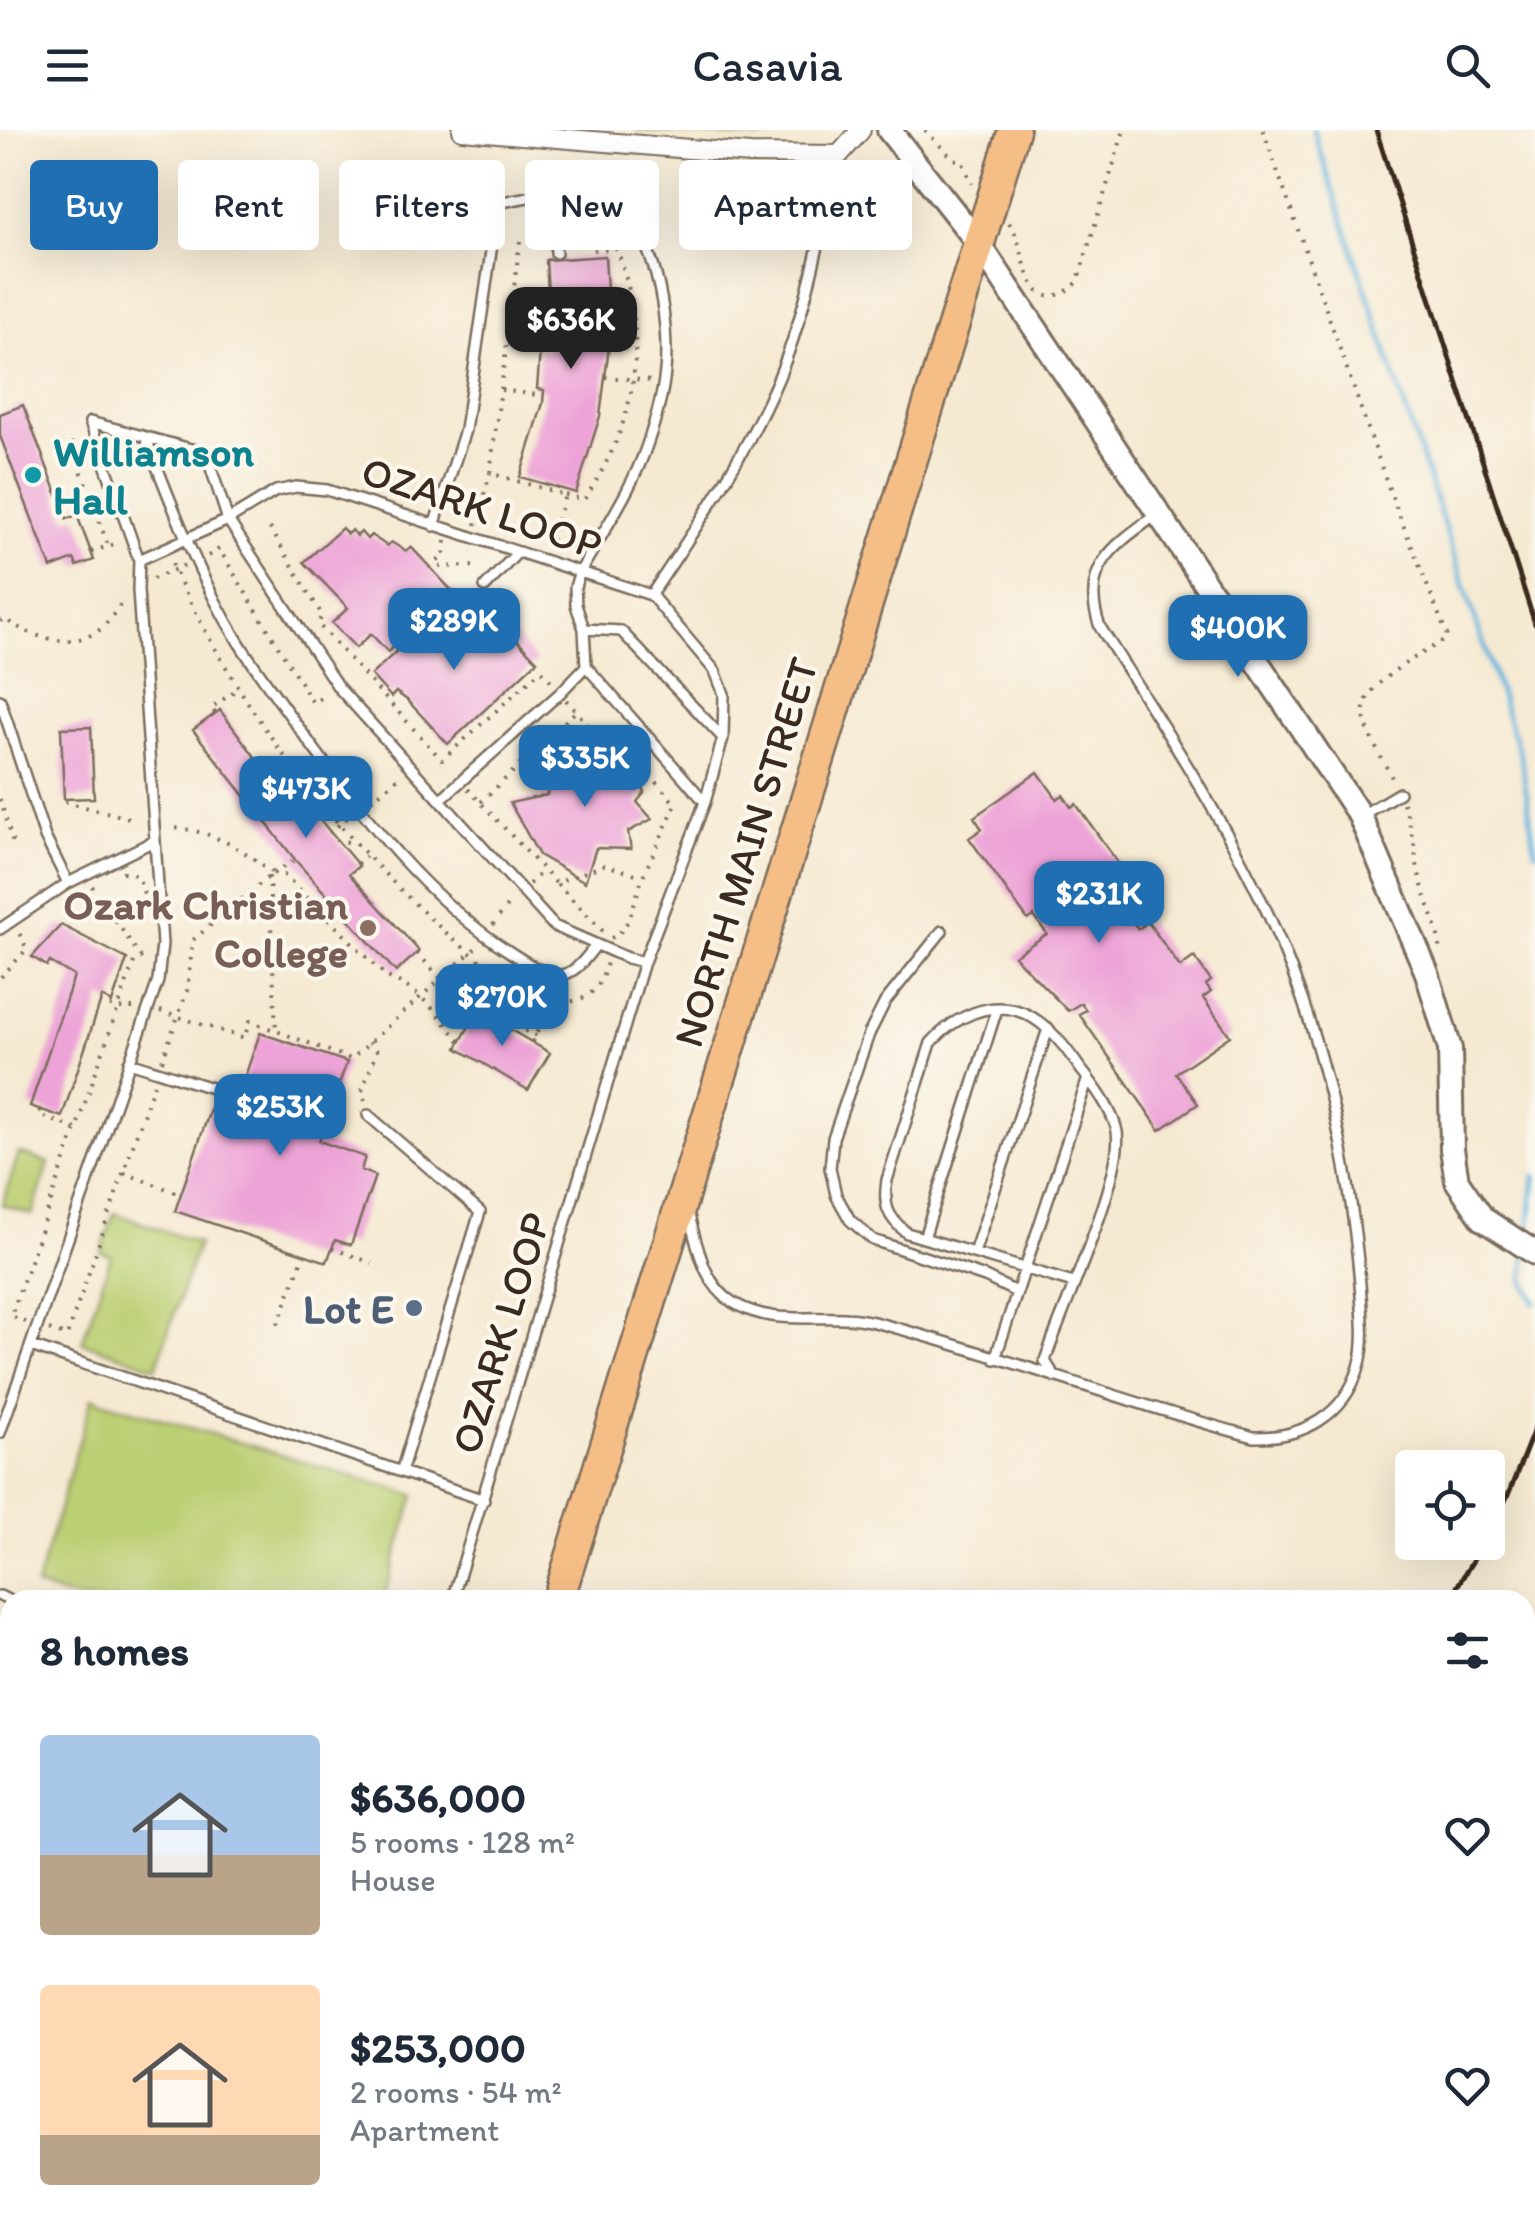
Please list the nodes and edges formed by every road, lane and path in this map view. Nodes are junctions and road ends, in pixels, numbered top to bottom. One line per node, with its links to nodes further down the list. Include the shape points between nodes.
1 (462, 130): 8 (street, via 750,154)
2 (861, 130): 8 (street)
3 (890, 130): 12 (street)
4 (925, 130): 10 (path, via 962,161 968,181)
5 (1014, 130): 10 (main road, NORTH MAIN STREET)
6 (1124, 130): 10 (path, via 1077,284 1064,294 1036,289 1018,234)
7 (1263, 130): 67 (path, via 1447,635 1371,691 1365,703 1364,716)
8 (839, 154): 47 (lane, via 780,375 737,460)
9 (525, 198): 32 (lane, via 498,203 465,430)
10 (991, 203): 12 (main road, NORTH MAIN STREET)
11 (520, 242): 17 (path)
12 (978, 244): 29 (street); 136 (main road, NORTH MAIN STREET)
13 (556, 250): 16 (lane)
14 (617, 250): 20 (path, via 636,347)
15 (646, 250): 21 (lane, via 660,293)
16 (556, 253)
17 (508, 340): 18 (path); 22 (path)
18 (548, 341)
19 (606, 377): 20 (path)
20 (634, 379): 21 (path); 27 (path, via 604,471 584,500)
21 (663, 382): 45 (lane, via 647,447)
22 (501, 390): 23 (path); 26 (path)
23 (544, 396)
24 (146, 439): 31 (lane, via 206,453); 35 (lane); 41 (lane, via 90,422)
25 (71, 442): 28 (path)
26 (490, 473): 27 (path); 36 (path)
27 (565, 495): 43 (path)
28 (96, 510): 30 (path); 38 (path)
29 (1159, 514): 75 (street); 150 (lane, via 1104,559 1092,589 1095,614 1224,826 1306,1012 1354,1224 1361,1358 1334,1410 1306,1430 1272,1438)
30 (77, 515)
31 (228, 520): 32 (lane, OZARK LOOP, via 296,486); 35 (lane, OZARK LOOP); 53 (lane)
32 (434, 526): 34 (lane, OZARK LOOP)
33 (270, 528): 52 (path, via 322,615 318,624)
34 (448, 531): 36 (lane, OZARK LOOP); 44 (path, via 444,556 430,567)
35 (186, 538): 41 (lane, OZARK LOOP); 42 (lane)
36 (472, 539): 40 (lane, OZARK LOOP)
37 (125, 540): 38 (path)
38 (108, 546): 39 (path)
39 (91, 552)
40 (517, 554): 43 (lane, OZARK LOOP); 46 (lane)
41 (138, 560): 81 (lane)
42 (197, 560): 53 (path, via 220,549 312,704); 54 (path, via 173,566); 74 (lane, via 237,640)
43 (544, 562): 45 (lane, OZARK LOOP)
44 (481, 566)
45 (578, 574): 47 (lane, OZARK LOOP); 50 (lane, via 576,605)
46 (485, 587)
47 (651, 595): 60 (lane, OZARK LOOP, via 715,671 724,694)
48 (126, 598): 49 (path, via 104,626 76,638 44,639)
49 (0, 621)
50 (584, 629): 51 (lane); 60 (lane, via 621,631)
51 (586, 666): 55 (lane); 59 (lane)
52 (359, 671): 53 (path); 62 (path)
53 (338, 687): 64 (lane)
54 (239, 688): 58 (path, via 211,708); 66 (path)
55 (560, 693): 57 (path); 63 (path, via 541,670); 65 (lane)
56 (0, 700): 94 (lane, via 45,837)
57 (576, 712): 61 (path, via 608,747); 71 (path)
58 (215, 713)
59 (636, 723): 61 (path); 72 (lane)
60 (723, 738): 72 (lane, OZARK LOOP)
61 (614, 742): 92 (path, via 630,750 676,804)
62 (434, 750): 63 (path); 64 (path)
63 (442, 760): 65 (path)
64 (410, 768): 69 (lane); 74 (path)
65 (460, 780): 69 (lane); 71 (path)
66 (311, 791): 73 (path); 77 (path)
67 (1399, 793): 75 (lane); 109 (path, via 1439,931)
68 (0, 798): 83 (path)
69 (441, 800): 96 (lane)
70 (65, 802): 76 (path)
71 (480, 802): 86 (path)
72 (705, 802): 110 (lane, OZARK LOOP)
73 (292, 806)
74 (358, 810): 77 (path); 101 (lane)
75 (1360, 816): 140 (street, via 1428,973 1450,1048 1458,1181 1483,1219)
76 (129, 818)
77 (339, 825): 79 (path); 82 (path)
78 (169, 828): 91 (path, via 244,850)
79 (329, 833)
80 (335, 840): 82 (path)
81 (154, 841): 94 (lane); 127 (lane, via 162,944 158,982)
82 (355, 843): 85 (path)
83 (14, 847)
84 (539, 855): 86 (path)
85 (366, 856): 88 (path); 106 (path)
86 (532, 858): 89 (path)
87 (295, 860): 91 (path)
88 (357, 864)
89 (544, 870): 95 (path); 96 (path)
90 (117, 874): 97 (path, via 140,880)
91 (271, 874): 117 (path, via 284,875 387,977); 122 (path, via 193,940); 123 (path)
92 (642, 876): 95 (path, via 604,865); 102 (path, via 628,920)
93 (104, 880): 108 (path, via 90,886)
94 (68, 883): 98 (lane)
95 (556, 884): 102 (path)
96 (522, 890): 101 (path); 103 (lane, via 554,926)
97 (146, 900)
98 (1, 926)
99 (18, 931): 114 (path, via 26,949)
100 (942, 931): 145 (lane, via 885,1002 869,1034 833,1138 830,1168 850,1220 872,1240)
101 (485, 936): 103 (lane, via 555,975 581,964); 106 (path)
102 (611, 936): 104 (path)
103 (596, 945): 104 (lane)
104 (608, 950): 110 (lane); 119 (path, via 604,973 590,993)
105 (417, 953): 115 (path)
106 (472, 954): 113 (path); 115 (path)
107 (149, 956): 108 (path)
108 (142, 957): 112 (path)
109 (1441, 960)
110 (644, 962): 153 (lane, OZARK LOOP)
111 (124, 966): 112 (path)
112 (131, 968): 120 (path)
113 (492, 968): 115 (path, via 469,1007); 116 (path)
114 (1, 977)
115 (442, 980): 117 (path)
116 (510, 981): 119 (path); 119 (path, via 523,1030 534,1039)
117 (423, 998): 125 (path); 126 (path)
118 (100, 1002): 120 (path)
119 (552, 1002)
120 (117, 1008): 133 (path)
121 (998, 1009): 124 (lane, via 1018,1010); 137 (lane); 137 (lane, via 946,1025 922,1065 884,1203 892,1221)
122 (178, 1015): 123 (path, via 244,1038 250,1021); 128 (path)
123 (276, 1030): 125 (path, via 350,1059)
124 (1048, 1030): 129 (lane); 139 (lane)
125 (369, 1042): 132 (path, via 377,1051 362,1090)
126 (460, 1042)
127 (129, 1062): 128 (lane); 147 (lane)
128 (158, 1072): 130 (lane); 134 (path)
129 (1088, 1078): 143 (lane); 144 (lane, via 1105,1101 1119,1148)
130 (258, 1103)
131 (40, 1110): 133 (path)
132 (368, 1116): 152 (lane, via 480,1212)
133 (76, 1129): 147 (path, via 11,1316)
134 (124, 1173): 135 (path); 147 (path, via 67,1336)
135 (181, 1194)
136 (683, 1195): 149 (lane, via 706,1273 743,1308 784,1320 856,1318); 155 (main road, NORTH MAIN STREET)
137 (924, 1238): 139 (lane)
138 (332, 1248): 142 (path)
139 (974, 1253): 143 (lane)
140 (1535, 1253)
141 (304, 1255): 146 (path)
142 (372, 1263)
143 (1024, 1268): 144 (lane); 145 (lane)
144 (1073, 1283): 150 (lane, via 1045,1361)
145 (1016, 1292): 149 (lane)
146 (278, 1324)
147 (38, 1326): 148 (lane)
148 (31, 1346): 151 (lane); 152 (lane)
149 (994, 1359): 150 (lane)
150 (1055, 1377)
151 (0, 1434)
152 (402, 1472): 153 (lane)
153 (484, 1500): 154 (lane, OZARK LOOP)
154 (455, 1590)
155 (561, 1590)

